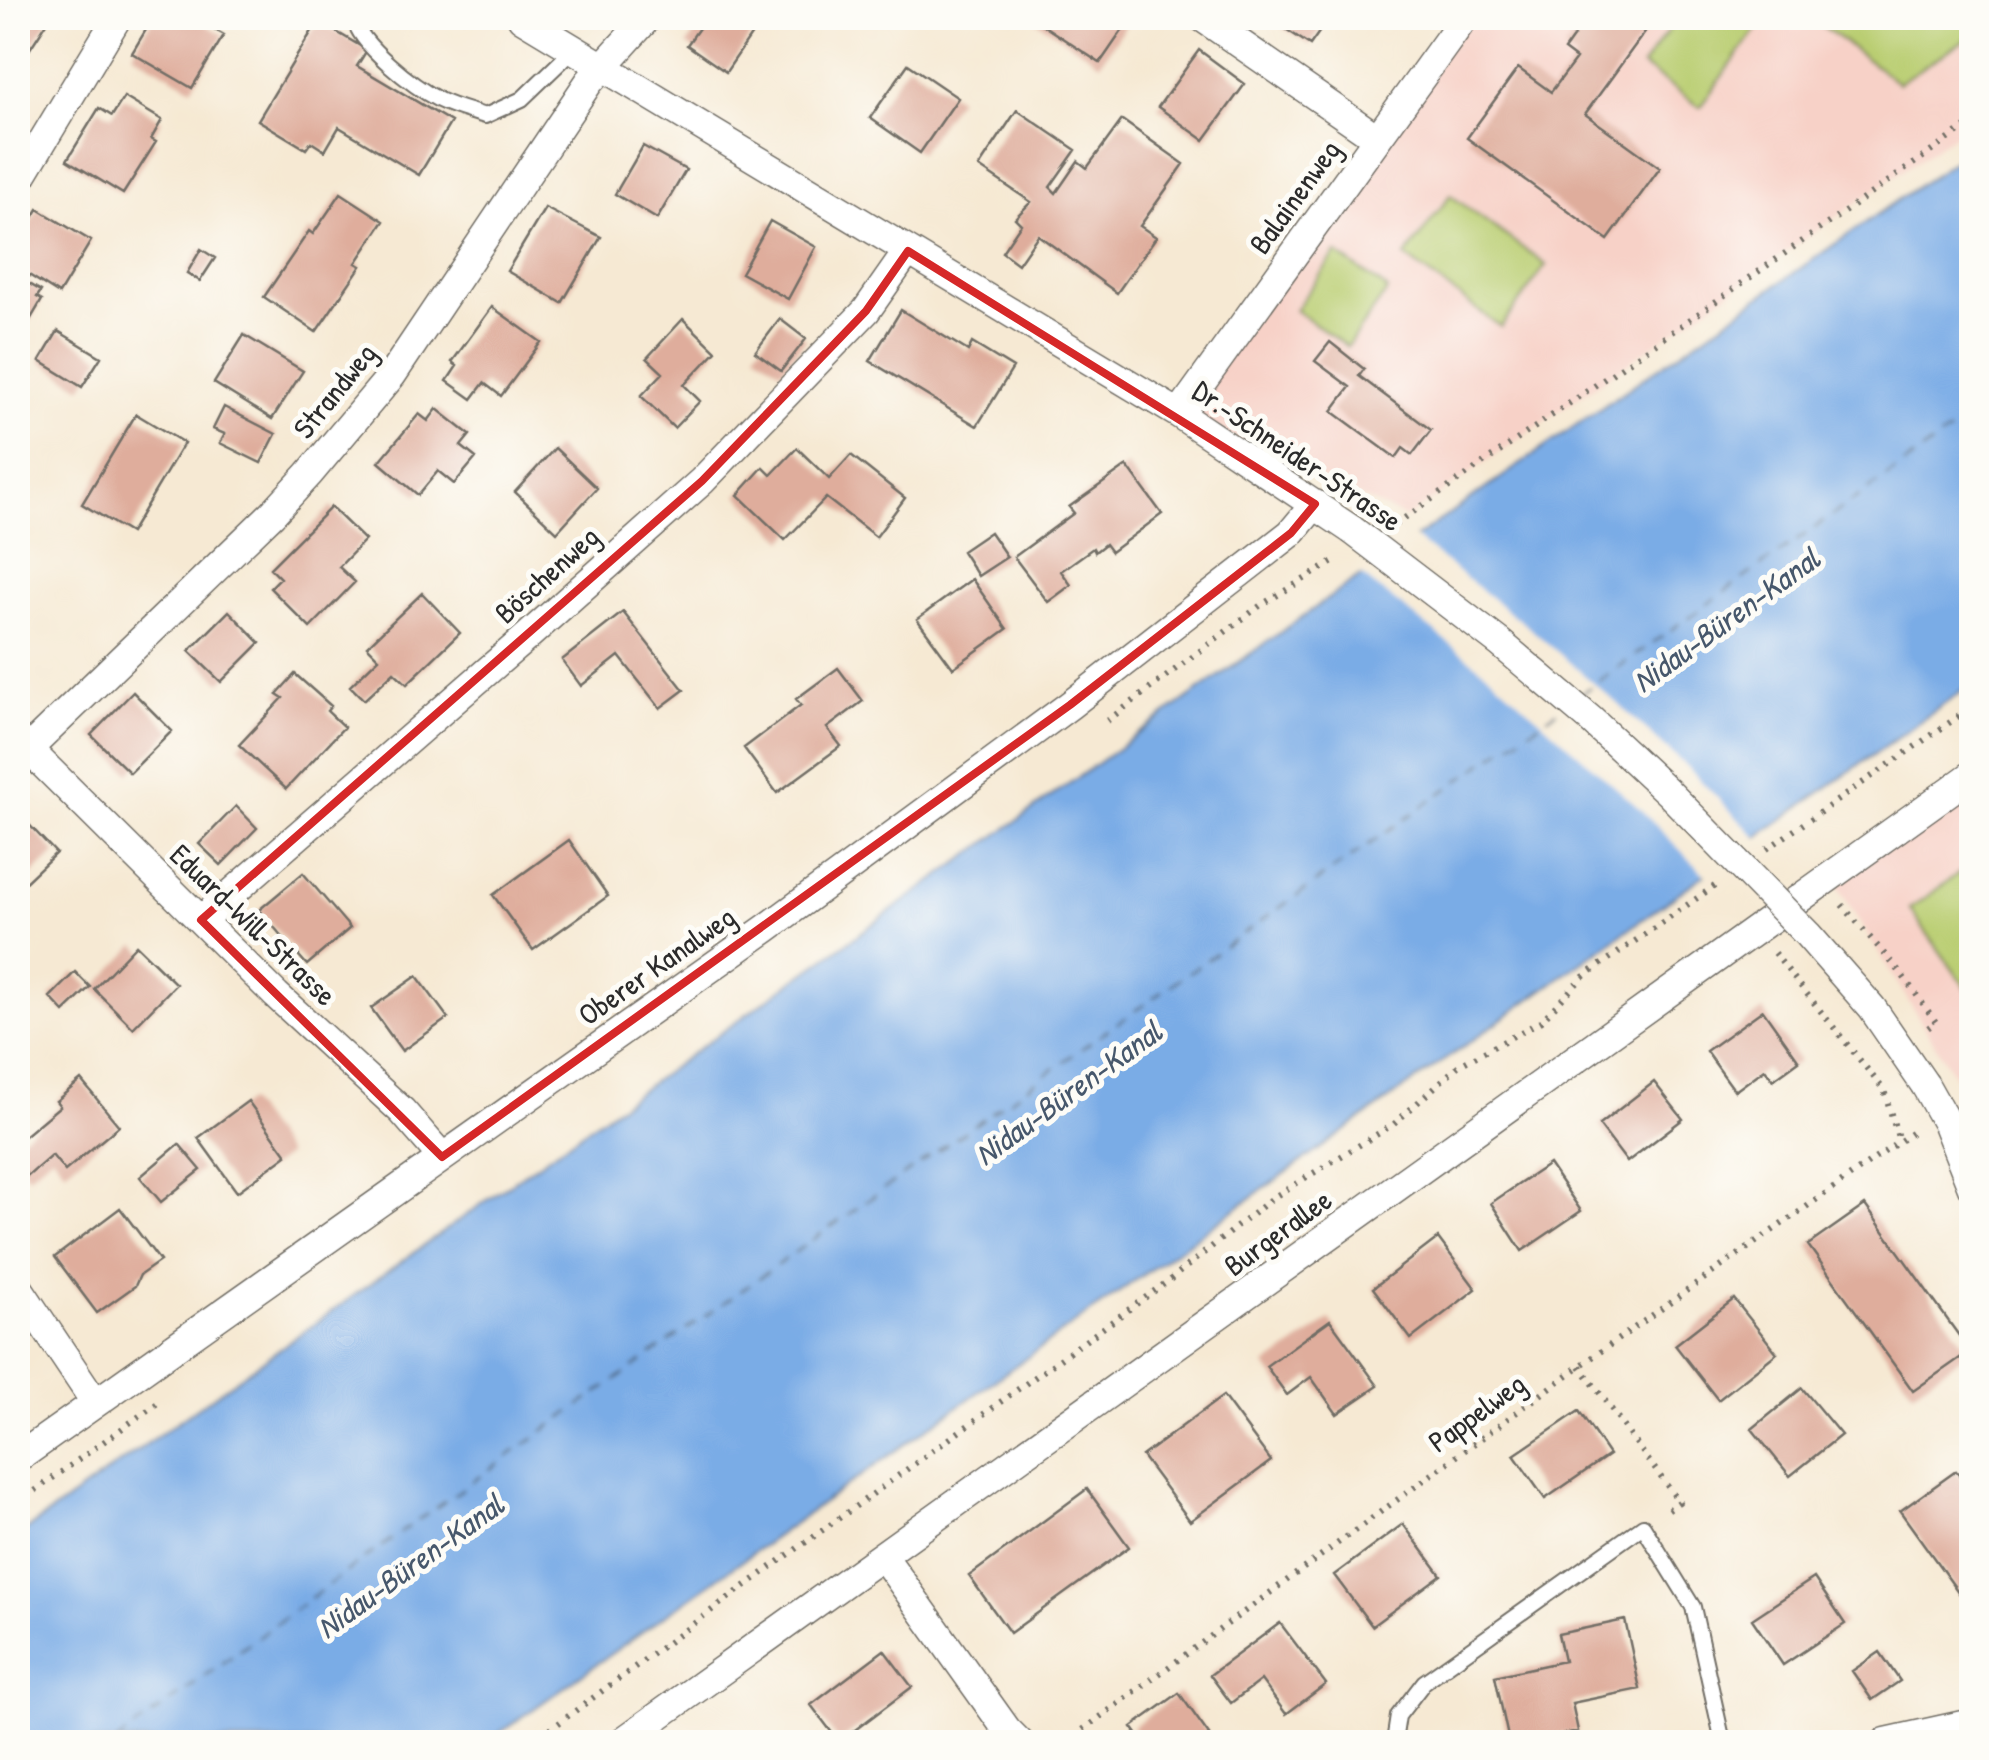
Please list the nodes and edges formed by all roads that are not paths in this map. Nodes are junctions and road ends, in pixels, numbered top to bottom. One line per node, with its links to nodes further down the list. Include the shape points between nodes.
1 (117, 18): 10 (street)
2 (354, 18): 7 (lane, via 388,66 439,100 485,116 522,99)
3 (522, 18): 7 (street, Dr.-Schneider-Strasse)
4 (647, 18): 8 (street, Strandweg)
5 (1203, 18): 9 (street)
6 (1464, 18): 9 (street, Balainenweg)
7 (574, 49): 8 (street, Dr.-Schneider-Strasse)
8 (604, 67): 11 (street, Dr.-Schneider-Strasse); 14 (street, Strandweg, via 392,375 309,474)
9 (1377, 138): 12 (street, Balainenweg)
10 (18, 182)
11 (908, 251): 12 (street, Dr.-Schneider-Strasse); 16 (street, Böschenweg, via 866,311 702,481)
12 (1179, 414): 13 (street, Dr.-Schneider-Strasse)
13 (1316, 504): 17 (street, Oberer Kanalweg, via 1292,533 1070,705); 18 (street, Dr.-Schneider-Strasse, bridge, via 1591,720 1808,935 1872,1008 1925,1085)
14 (21, 749): 16 (street, Eduard-Will-Strasse)
15 (1972, 775): 22 (street, Burgerallee)
16 (201, 920): 17 (street, Eduard-Will-Strasse)
17 (442, 1157): 20 (street, Oberer Kanalweg)
18 (1972, 1187)
19 (18, 1287): 20 (street)
20 (95, 1402): 21 (street, Oberer Kanalweg)
21 (18, 1458)
22 (883, 1556): 24 (street, Burgerallee); 25 (street)
23 (1972, 1723): 28 (street)
24 (622, 1742)
25 (1019, 1742)
26 (1394, 1742): 27 (lane, via 1398,1716 1424,1682 1643,1526 1693,1607)
27 (1723, 1742)
28 (1886, 1742)

